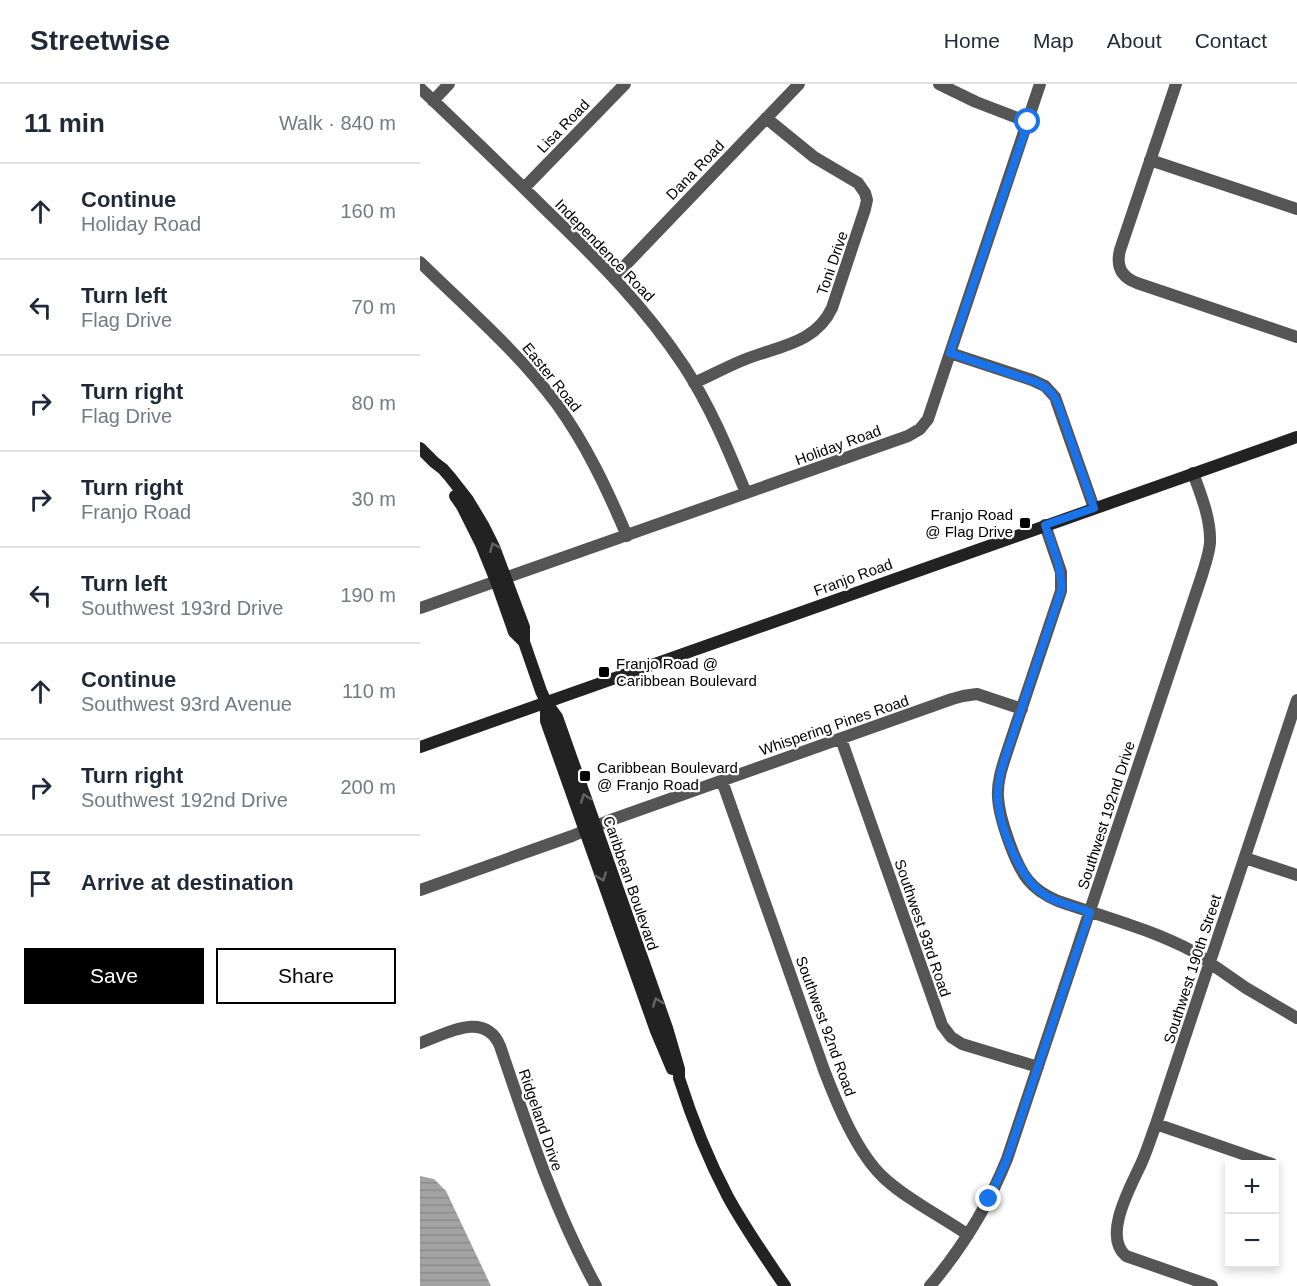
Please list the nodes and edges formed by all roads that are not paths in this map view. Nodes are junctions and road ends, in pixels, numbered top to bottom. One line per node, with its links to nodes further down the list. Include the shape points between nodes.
1 (449, 84): 8 (street)
2 (624, 84): 12 (street, Lisa Road)
3 (799, 84): 9 (street, Dana Road)
4 (939, 84): 10 (street)
5 (1040, 84): 10 (street, Holiday Road)
6 (1176, 84): 11 (street)
7 (420, 88): 8 (street, Independence Road)
8 (433, 101): 12 (street, Independence Road)
9 (766, 118): 15 (street, Dana Road); 18 (street, Toni Drive, via 814,157 858,183 867,197 865,209 834,302 822,325 802,339)
10 (1028, 122): 17 (street, Holiday Road)
11 (1150, 160): 13 (street); 16 (street, via 1119,254 1122,273 1137,283)
12 (524, 188): 15 (street, Independence Road)
13 (1297, 210)
14 (420, 262): 25 (street, Easter Road, via 514,354 553,399 592,459)
15 (614, 277): 18 (street, Independence Road, via 673,350)
16 (1297, 338)
17 (950, 353): 22 (street, Holiday Road, via 928,419 917,432); 23 (street, via 1036,382 1052,392)
18 (694, 383): 22 (street, Independence Road)
19 (1297, 436): 21 (street, Franjo Road)
20 (420, 448): 26 (street, Caribbean Boulevard, via 443,469 476,512 494,547)
21 (1193, 473): 23 (street, Franjo Road); 39 (street, Southwest 192nd Drive, via 1209,524 1206,561)
22 (746, 493): 25 (street, Holiday Road)
23 (1094, 508): 24 (street, Franjo Road)
24 (1045, 525): 29 (street, Franjo Road); 30 (street, via 1059,567 1061,591)
25 (627, 536): 26 (street, Holiday Road)
26 (501, 580): 27 (street, Holiday Road); 29 (street, Caribbean Boulevard, via 525,627 524,642)
27 (420, 608)
28 (1297, 700): 31 (street, Southwest 190th Street)
29 (546, 702): 33 (street, Franjo Road); 35 (street, Caribbean Boulevard, via 546,721)
30 (1022, 709): 32 (street, Whispering Pines Road, via 983,695 970,695); 39 (street, via 1000,776 998,796 1010,844 1020,869 1043,894)
31 (1293, 726): 36 (street, Southwest 190th Street)
32 (841, 739): 34 (street, Whispering Pines Road); 43 (street, Southwest 93rd Road, via 942,1025 962,1044)
33 (420, 747)
34 (722, 781): 35 (street, Whispering Pines Road); 46 (street, Southwest 92nd Road, via 831,1088 856,1139 891,1184)
35 (590, 828): 38 (street, Whispering Pines Road); 48 (street, Caribbean Boulevard, via 673,1072 679,1078 721,1182)
36 (1245, 858): 37 (street); 40 (street, Southwest 190th Street)
37 (1297, 875)
38 (420, 890)
39 (1090, 912): 40 (street, via 1165,938); 43 (street, Southwest 192nd Drive)
40 (1210, 963): 41 (street); 44 (street, Southwest 190th Street)
41 (1297, 1018)
42 (420, 1043): 47 (street, Ridgeland Drive, via 470,1026 495,1037 553,1198)
43 (1038, 1067): 46 (street, Southwest 192nd Drive, via 1001,1173)
44 (1156, 1124): 45 (street); 50 (street, Southwest 190th Street, via 1121,1212 1116,1230 1118,1246 1131,1258)
45 (1260, 1160)
46 (968, 1235): 49 (street, Southwest 192nd Drive)
47 (596, 1286)
48 (784, 1286)
49 (930, 1286)
50 (1212, 1286)

